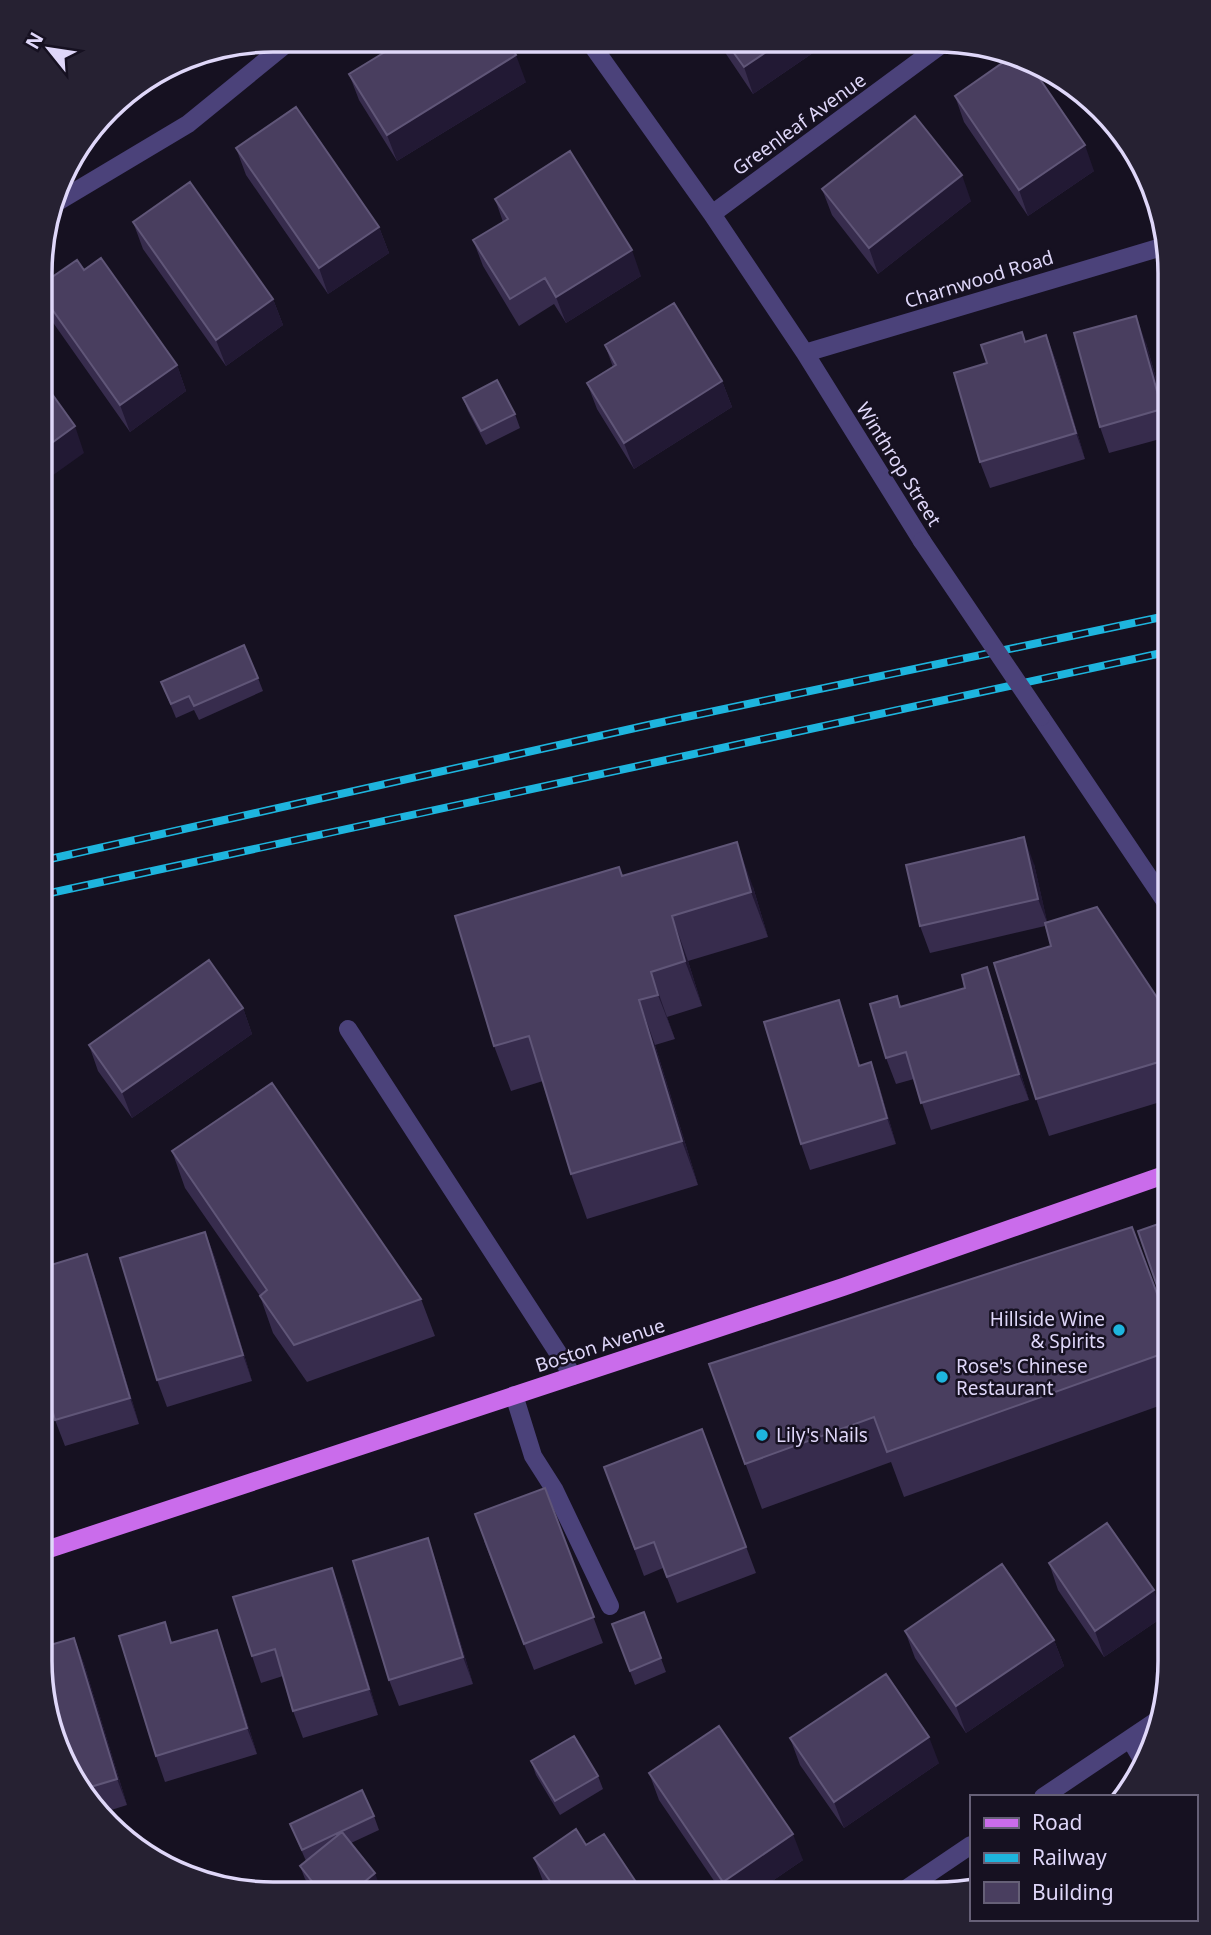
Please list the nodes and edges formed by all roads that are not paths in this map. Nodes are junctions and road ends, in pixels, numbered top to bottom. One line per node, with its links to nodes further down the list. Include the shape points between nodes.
1 (275, 53): 4 (street, via 188,124)
2 (598, 53): 5 (street, Winthrop Street)
3 (930, 53): 5 (street, Greenleaf Avenue)
4 (66, 197)
5 (712, 214): 7 (street, Winthrop Street)
6 (1157, 248): 7 (street, Charnwood Road)
7 (805, 353): 8 (street, Winthrop Street, bridge, via 922,541)
8 (1158, 891)
9 (348, 1029): 11 (street)
10 (1158, 1177): 11 (main road, Boston Avenue)
11 (573, 1376): 12 (main road, Boston Avenue)
12 (514, 1395): 13 (main road, Boston Avenue); 14 (street, via 533,1457 554,1489)
13 (53, 1548)
14 (610, 1606)
15 (1148, 1726): 16 (street)
16 (1130, 1739): 17 (street); 18 (street)
17 (1138, 1753)
18 (1046, 1795)
19 (970, 1846): 20 (street)
20 (916, 1882)

